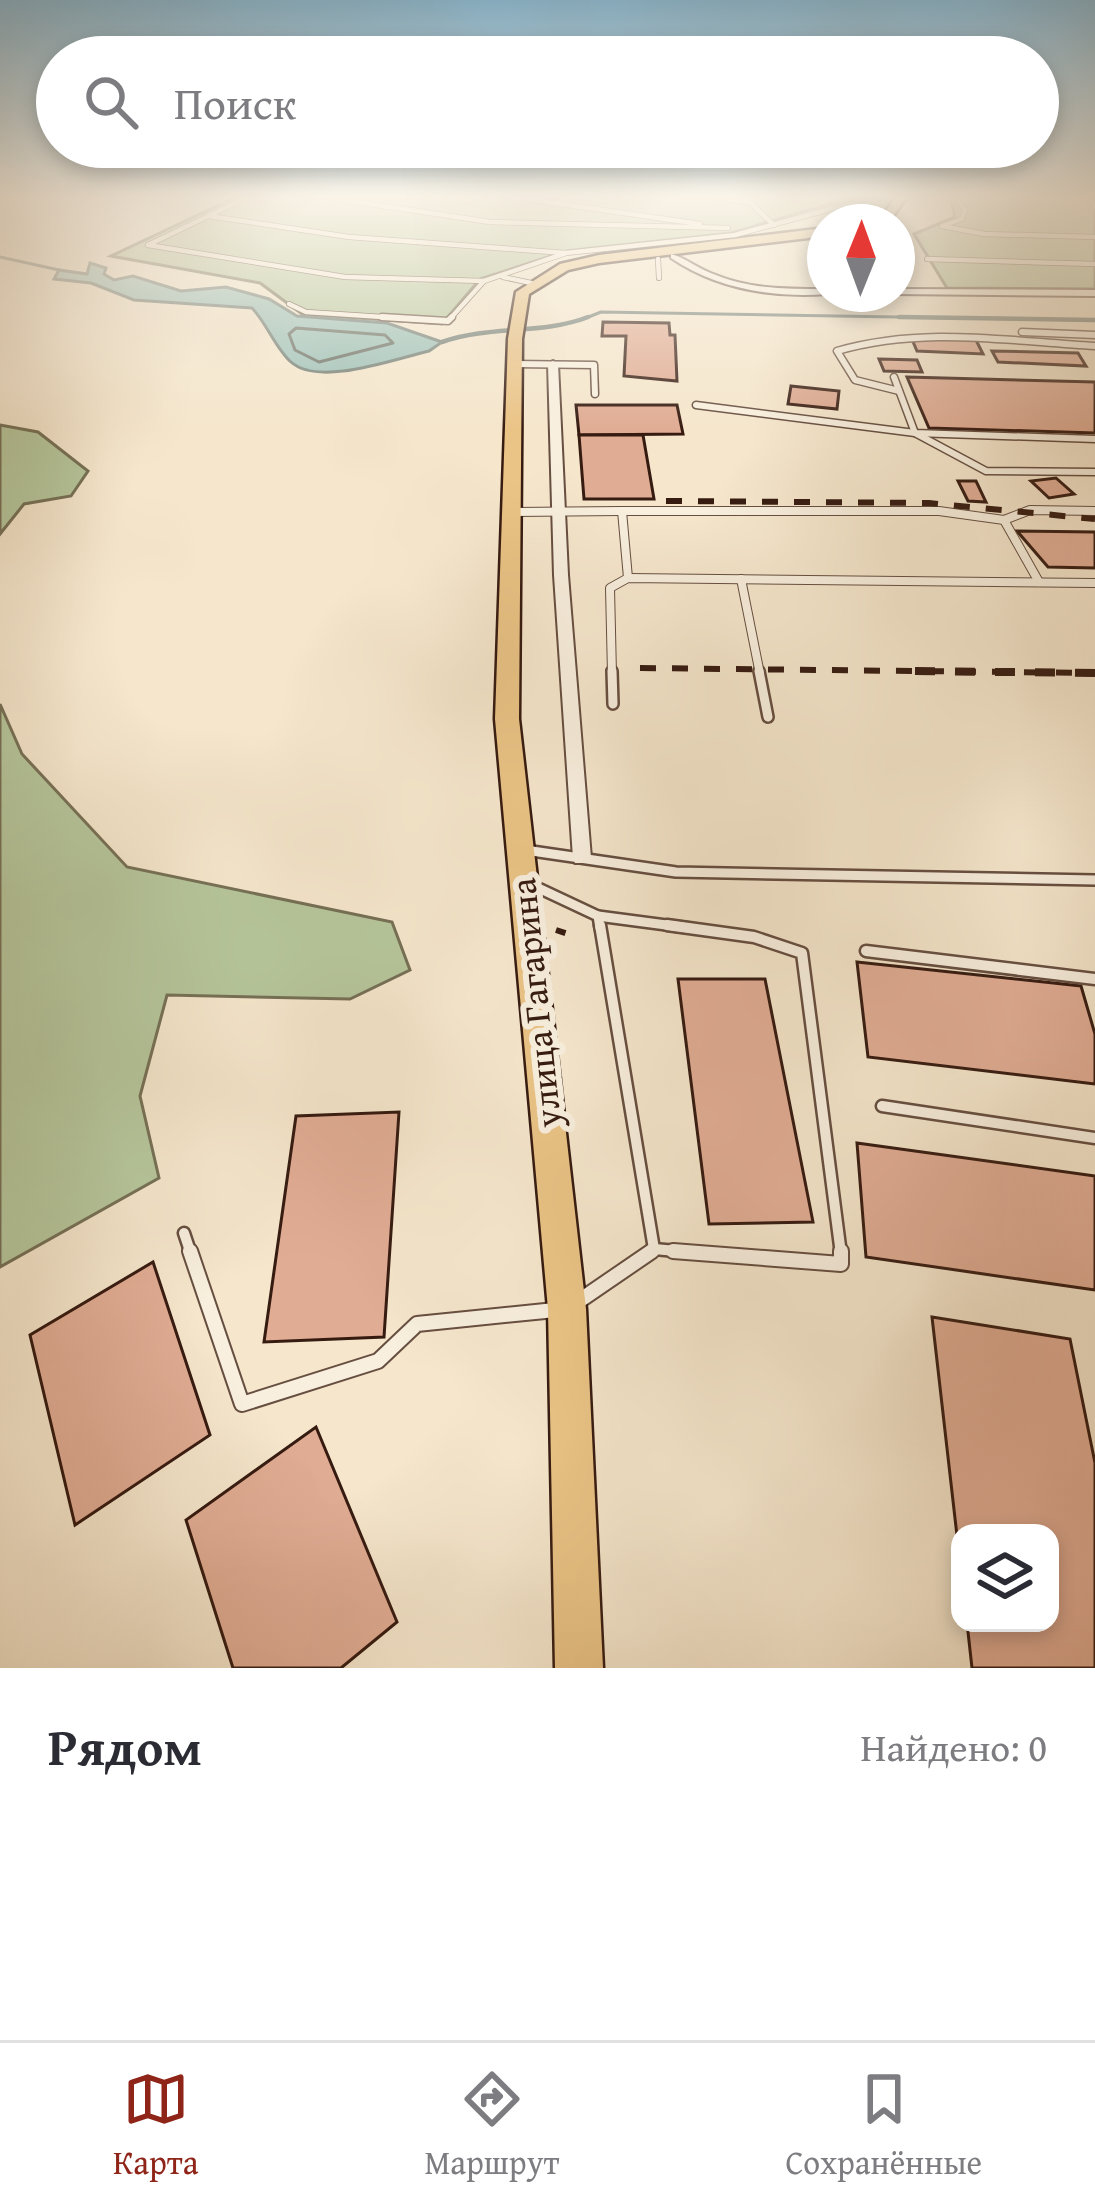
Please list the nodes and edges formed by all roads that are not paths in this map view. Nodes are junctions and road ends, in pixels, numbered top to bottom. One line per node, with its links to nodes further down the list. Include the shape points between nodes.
1 (332, 275): 9 (lane)
2 (508, 275): 7 (lane)
3 (548, 275): 10 (main road)
4 (576, 275): 15 (main road)
5 (659, 275): 8 (lane)
6 (708, 275): 11 (street, via 742,287)
7 (502, 277): 9 (lane); 10 (lane)
8 (659, 278)
9 (484, 281): 14 (lane, via 448,321 306,312)
10 (531, 283): 15 (main road, улица Гагарина)
11 (807, 291)
12 (915, 292): 13 (street)
13 (1095, 293)
14 (289, 304)
15 (520, 313): 19 (main road, улица Гагарина)
16 (989, 334): 17 (lane); 18 (lane); 22 (lane, via 880,335 837,351 855,380)
17 (1095, 335)
18 (1095, 346)
19 (514, 364): 20 (lane); 30 (main road, улица Гагарина)
20 (553, 364): 23 (lane, via 593,364); 31 (street)
21 (893, 377): 22 (lane)
22 (899, 391): 25 (lane)
23 (595, 394)
24 (696, 405): 25 (lane)
25 (915, 433): 26 (lane); 27 (lane, via 986,471)
26 (1095, 439)
27 (1095, 472)
28 (622, 511): 31 (lane); 32 (lane, via 939,511); 33 (lane)
29 (1095, 511): 32 (lane, via 1030,510)
30 (510, 512): 31 (lane); 40 (main road, улица Гагарина, via 506,719)
31 (559, 512): 39 (street)
32 (1004, 520): 35 (lane)
33 (628, 578): 34 (lane); 37 (lane, via 610,588)
34 (741, 579): 35 (lane); 38 (lane)
35 (1040, 582): 36 (lane)
36 (1095, 583)
37 (613, 704)
38 (768, 717)
39 (582, 858): 40 (lane); 41 (lane, via 676,872)
40 (521, 865): 42 (lane); 49 (main road, улица Гагарина)
41 (1095, 880)
42 (598, 916): 48 (lane); 48 (lane, via 754,937 802,953 841,1264)
43 (866, 950): 44 (lane)
44 (1095, 979)
45 (883, 1106): 46 (lane)
46 (1095, 1138)
47 (184, 1233): 49 (lane, via 242,1404 378,1361 417,1324)
48 (654, 1249): 49 (lane)
49 (566, 1309): 50 (main road, улица Гагарина)
50 (579, 1668)

